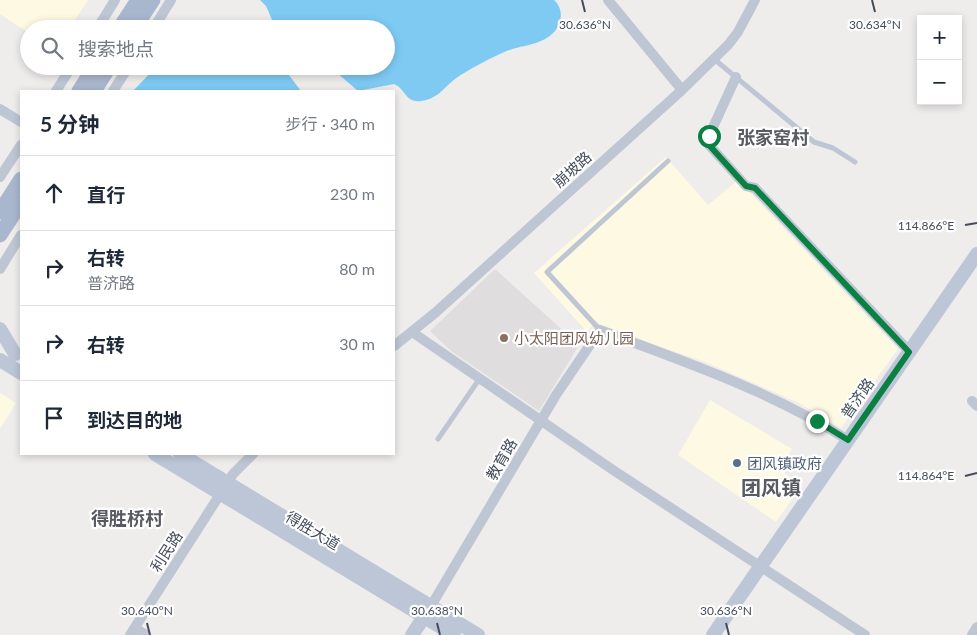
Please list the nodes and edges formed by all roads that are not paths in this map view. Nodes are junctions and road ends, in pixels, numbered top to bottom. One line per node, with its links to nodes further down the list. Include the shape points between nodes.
1 (115, 0): 7 (street)
2 (138, 0): 8 (main road)
3 (153, 0): 9 (main road)
4 (171, 0): 10 (street)
5 (608, 0): 21 (street)
6 (755, 0): 11 (street, 崩坡路, via 734,38)
7 (103, 20)
8 (125, 20)
9 (140, 20)
10 (159, 20)
11 (714, 59): 16 (lane); 21 (street, 崩坡路)
12 (66, 75): 17 (street)
13 (89, 75): 18 (main road)
14 (104, 75): 19 (main road)
15 (123, 75): 20 (street)
16 (736, 77): 26 (lane, via 814,142 833,148); 41 (street, via 709,136 709,145 746,186 755,188)
17 (57, 90)
18 (80, 90)
19 (95, 90)
20 (114, 90)
21 (682, 90): 38 (street, 崩坡路)
22 (0, 108): 23 (street)
23 (20, 121)
24 (20, 146): 27 (street)
25 (668, 161): 37 (lane, via 547,272)
26 (856, 162)
27 (0, 177)
28 (20, 182): 30 (main road)
29 (20, 205): 31 (main road)
30 (0, 212)
31 (0, 235)
32 (20, 237): 34 (street)
33 (977, 254): 41 (main road, 普济路)
34 (0, 269)
35 (977, 270): 52 (main road, 普济路)
36 (0, 329): 42 (main road)
37 (600, 330): 45 (street, 教育路); 47 (street, via 725,377 807,414)
38 (412, 332): 40 (street, 崩坡路); 44 (street)
39 (0, 345): 42 (main road)
40 (395, 345)
41 (909, 352): 47 (main road, 普济路)
42 (9, 360): 43 (main road)
43 (20, 372)
44 (480, 378): 45 (street); 46 (lane)
45 (541, 420): 52 (street); 53 (street, 教育路)
46 (438, 439)
47 (848, 440): 52 (main road, 普济路)
48 (157, 455): 51 (main road, 得胜大道)
49 (181, 455): 51 (main road, 得胜大道)
50 (253, 455): 51 (street)
51 (224, 488): 53 (main road, 得胜大道); 55 (street, 利民路)
52 (764, 569): 56 (street); 61 (main road, 普济路); 62 (main road, 普济路)
53 (428, 612): 58 (main road); 59 (main road, 得胜大道); 60 (main road, 得胜大道)
54 (977, 628): 63 (street)
55 (132, 631): 57 (street)
56 (863, 634)
57 (146, 635)
58 (412, 635)
59 (454, 635)
60 (478, 635)
61 (713, 635)
62 (724, 635)
63 (972, 635)

